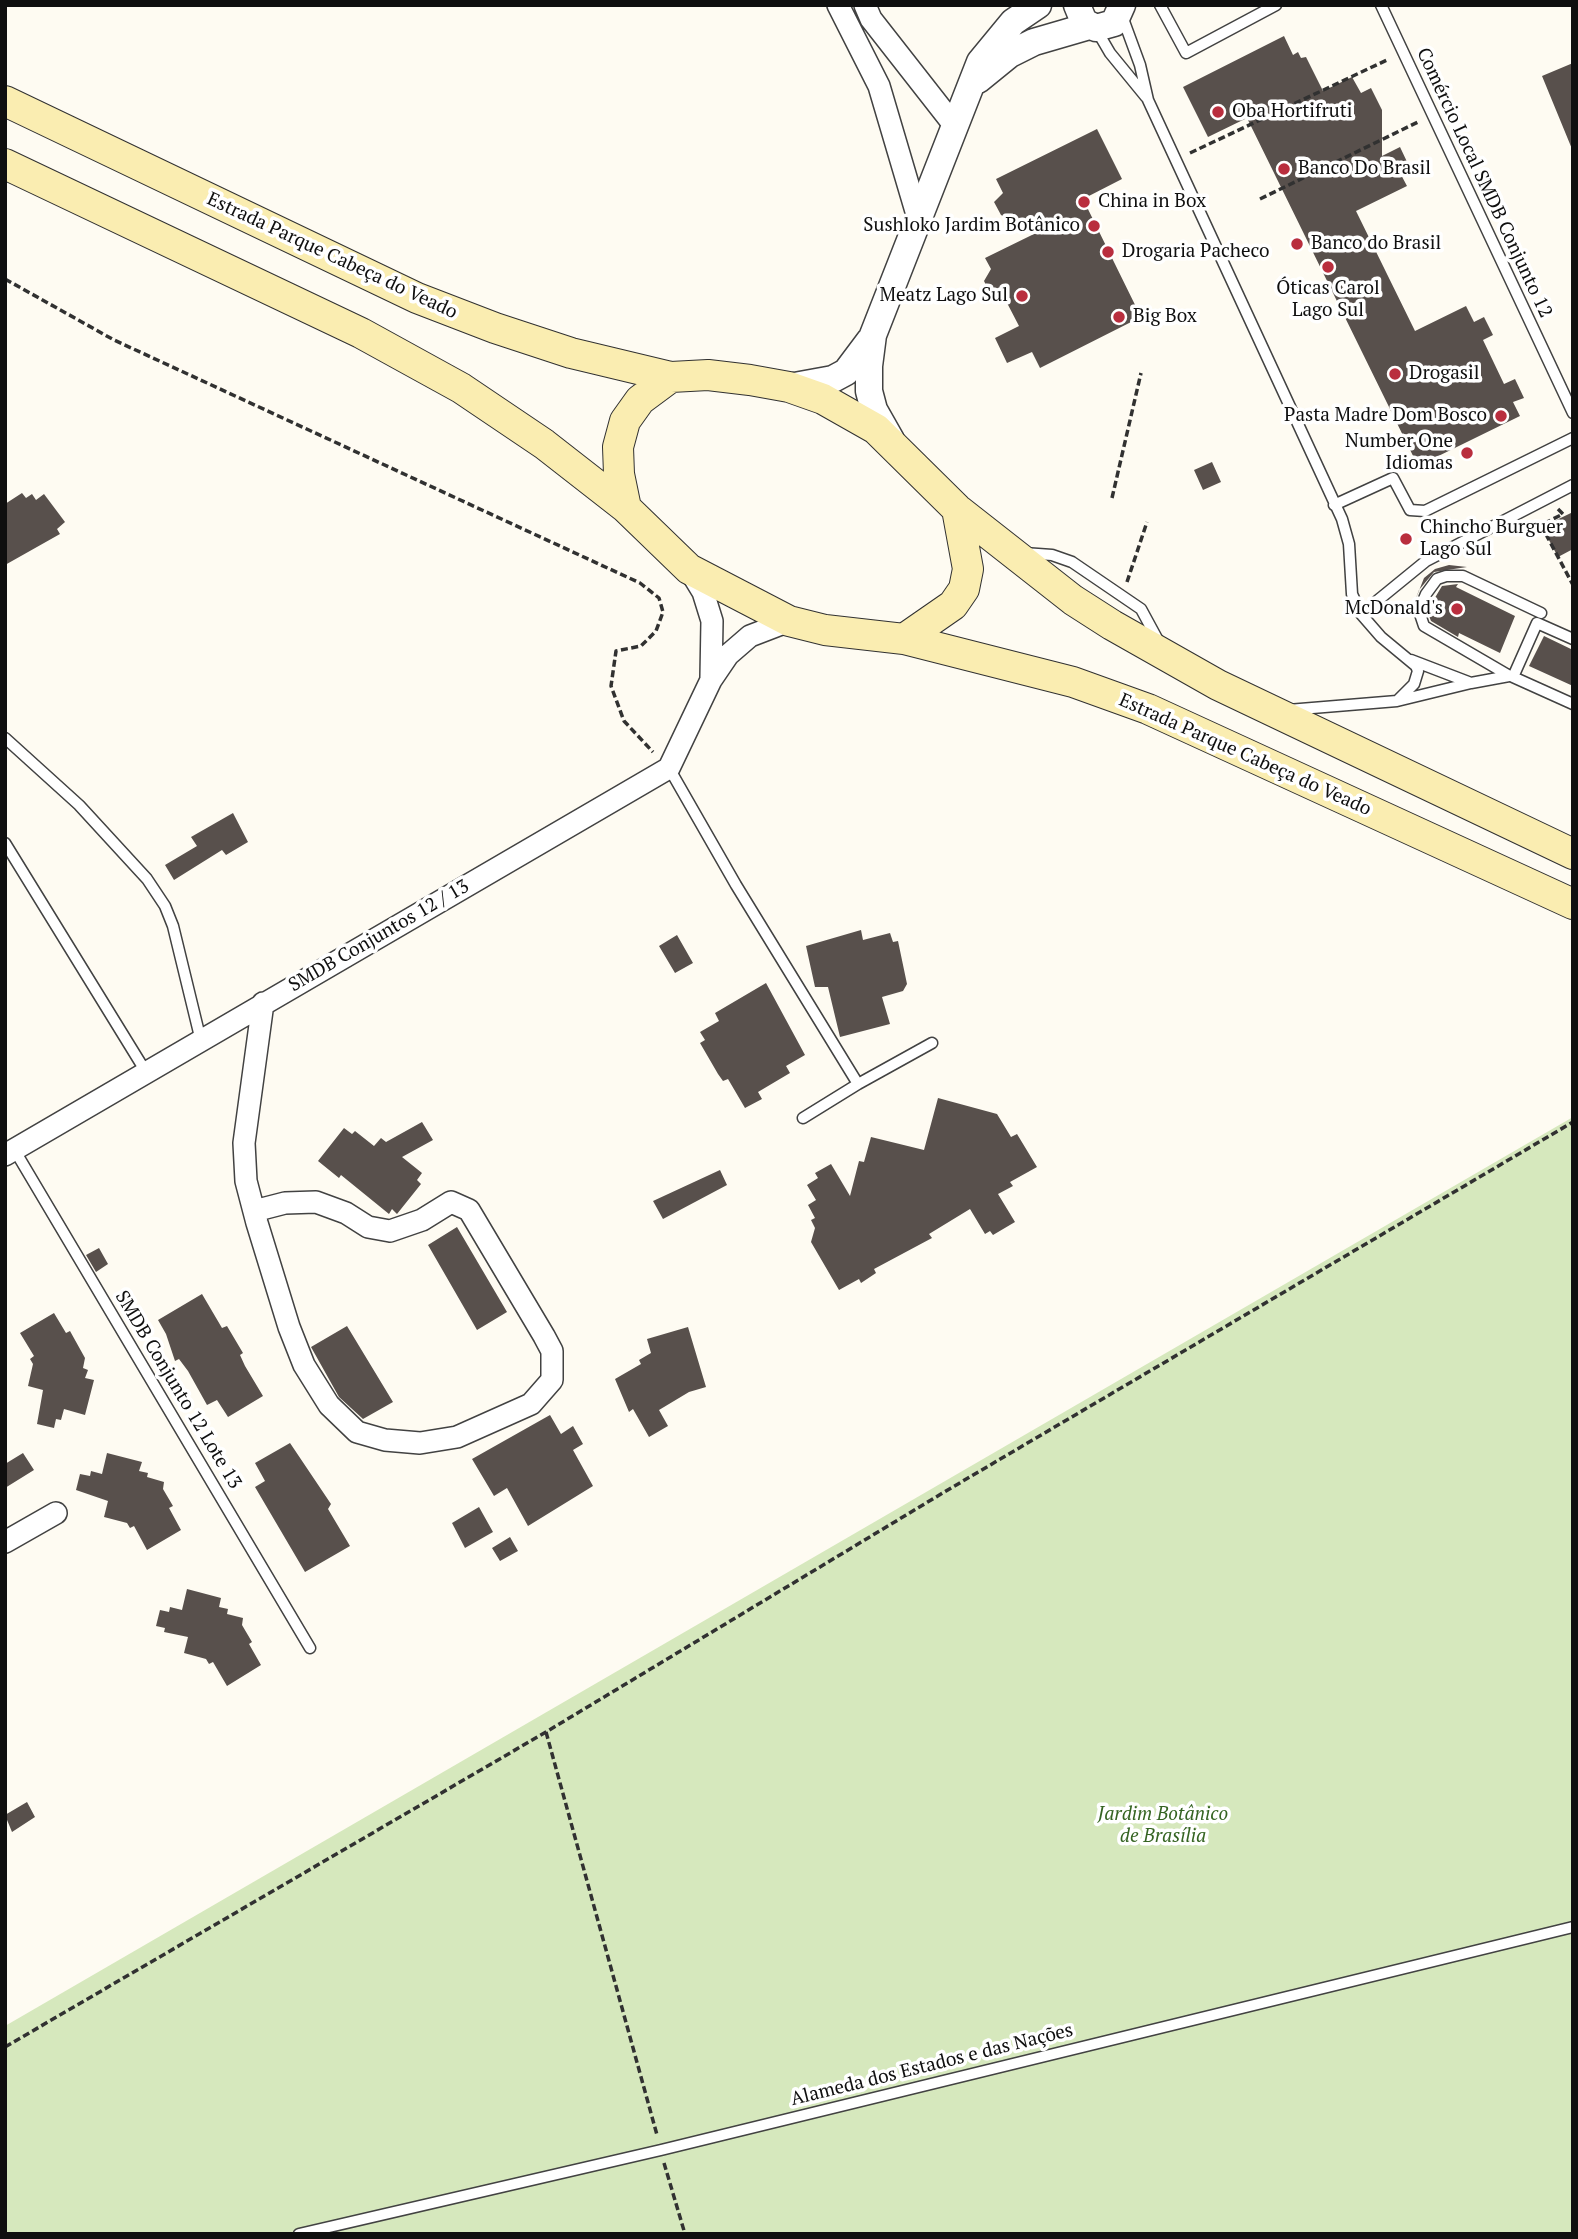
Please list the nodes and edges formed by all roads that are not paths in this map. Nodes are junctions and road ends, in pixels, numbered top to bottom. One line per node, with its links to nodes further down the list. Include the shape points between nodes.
1 (838, 5): 14 (street, via 878,86)
2 (865, 5): 12 (street, via 871,19)
3 (1038, 5): 9 (street, via 996,40 979,62)
4 (1160, 5): 5 (lane, via 1186,53)
5 (1276, 5)
6 (1381, 5): 18 (lane, Comércio Local SMDB Conjunto 12)
7 (1121, 9): 8 (street, via 1108,26); 10 (lane)
8 (1088, 20): 9 (street, via 1010,54); 10 (lane)
9 (968, 88): 12 (street)
10 (1148, 100): 22 (lane)
11 (5, 101): 16 (main road, Estrada Parque Cabeça do Veado, via 417,298 571,353)
12 (954, 125): 14 (street)
13 (5, 164): 23 (main road, via 361,333 439,376 544,444)
14 (918, 218): 15 (street)
15 (873, 335): 17 (street, via 846,372 817,384); 20 (street, via 869,391)
16 (671, 377): 17 (main road, Estrada Parque Cabeça do Veado, via 708,375); 23 (main road, via 640,400 625,421 618,447)
17 (789, 387): 20 (main road, Estrada Parque Cabeça do Veado, via 854,414)
18 (1573, 413)
19 (1573, 438): 22 (lane, via 1425,511 1410,510 1393,478)
20 (894, 445): 24 (main road, Estrada Parque Cabeça do Veado)
21 (1573, 485): 27 (lane, via 1426,561)
22 (1334, 505): 27 (lane, via 1346,532 1352,594)
23 (626, 508): 25 (main road, Estrada Parque Cabeça do Veado)
24 (957, 509): 29 (main road, via 968,569 964,589 953,605); 37 (main road, via 1073,600 1165,656)
25 (689, 569): 28 (main road, Estrada Parque Cabeça do Veado); 33 (street, via 712,621)
26 (1541, 613): 32 (lane, via 1463,576 1437,579 1426,594 1419,611 1424,626)
27 (1361, 614): 31 (lane)
28 (789, 621): 29 (main road, Estrada Parque Cabeça do Veado); 33 (street, via 750,636 728,655)
29 (904, 639): 42 (main road, Estrada Parque Cabeça do Veado, via 1073,682 1148,709)
30 (1573, 639): 32 (lane, via 1537,623)
31 (1405, 658): 34 (lane); 35 (lane, via 1416,666 1417,677)
32 (1510, 676): 34 (lane); 36 (lane)
33 (711, 680): 39 (street)
34 (1471, 683): 35 (lane)
35 (1397, 701): 37 (lane)
36 (1573, 704)
37 (1273, 711): 41 (main road)
38 (5, 738): 44 (lane, via 79,805 147,879 173,926)
39 (669, 768): 43 (street, SMDB Conjuntos 12 / 13); 47 (lane)
40 (5, 843): 46 (lane)
41 (1573, 854)
42 (1573, 904)
43 (263, 1003): 44 (street, SMDB Conjuntos 12 / 13); 50 (street, via 244,1143)
44 (201, 1041): 46 (street, SMDB Conjuntos 12 / 13)
45 (932, 1042): 47 (lane)
46 (146, 1072): 49 (street, SMDB Conjuntos 12 / 13)
47 (858, 1084): 48 (lane)
48 (803, 1118)
49 (10, 1152): 53 (lane, SMDB Conjunto 12 Lote 13)
50 (254, 1212): 50 (street, via 304,1365 329,1405 357,1432 421,1443 457,1437 531,1404 552,1380 552,1351 469,1210 451,1202 422,1220 390,1231 368,1227 316,1202 285,1203)
51 (56, 1513): 52 (street)
52 (5, 1542)
53 (310, 1648)
54 (1573, 1927): 55 (lane, Alameda dos Estados e das Nações)
55 (299, 2234)

